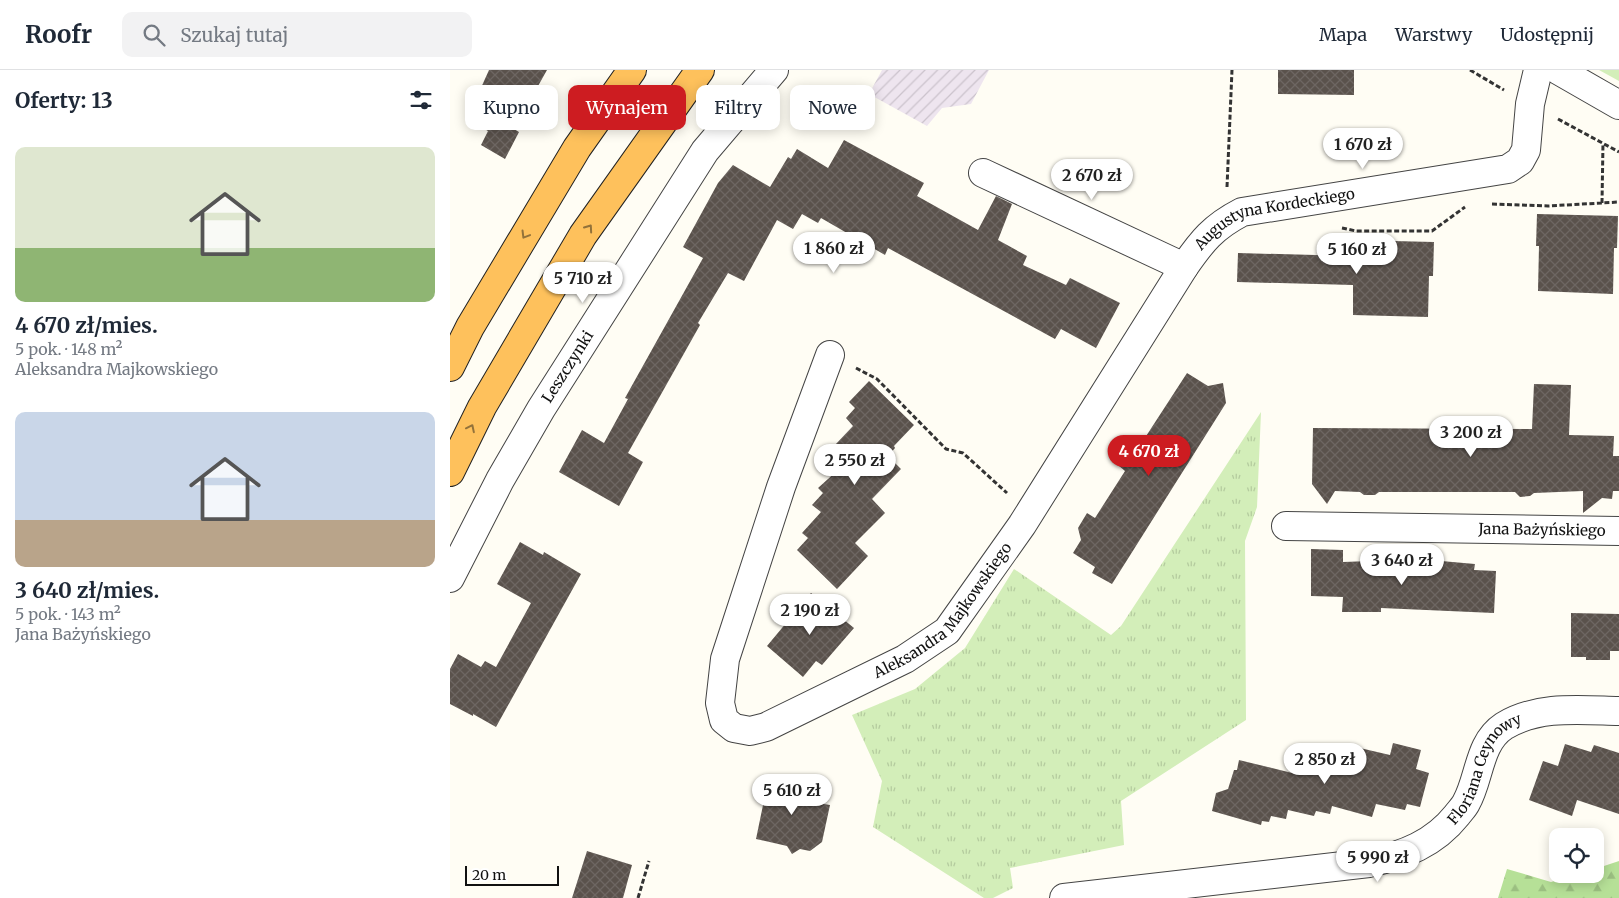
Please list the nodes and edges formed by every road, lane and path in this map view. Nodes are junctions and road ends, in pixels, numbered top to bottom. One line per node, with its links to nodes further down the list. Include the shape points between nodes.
1 (618, 70): 16 (highway)
2 (632, 70): 16 (highway)
3 (700, 70): 10 (highway)
4 (709, 70): 11 (highway)
5 (774, 70): 32 (street, Leszczynki, via 706,151 541,409)
6 (1232, 70): 19 (path)
7 (1470, 70): 12 (path)
8 (1538, 70): 12 (street, Augustyna Kordeckiego)
9 (1558, 70): 13 (street)
10 (686, 90)
11 (686, 93)
12 (1530, 104): 15 (path); 25 (street, Augustyna Kordeckiego, via 1526,150 1520,161 1508,169 1242,212 1222,222 1200,244)
13 (1619, 105)
14 (658, 130): 28 (highway, one-way to 14, via 482,406 584,235)
15 (1602, 143): 17 (path); 22 (path)
16 (576, 148): 27 (highway, one-way to 27, via 470,327)
17 (1619, 152)
18 (983, 172): 25 (street)
19 (1228, 185)
20 (1619, 202): 22 (path)
21 (1471, 203): 24 (path, via 1432,231 1356,231)
22 (1602, 203): 23 (path, via 1548,206)
23 (1490, 204)
24 (1339, 227)
25 (1184, 267): 29 (street, Aleksandra Majkowskiego)
26 (830, 355): 29 (path, via 877,379 946,449 963,453); 29 (street, Aleksandra Majkowskiego, via 781,487 725,659 720,703 724,720 734,728 750,731 766,727 905,659 947,630)
27 (450, 367)
28 (450, 472)
29 (1029, 514)
30 (1286, 526): 31 (street, Jana Bażyńskiego)
31 (1619, 531)
32 (450, 578)
33 (1619, 711): 36 (street, Floriana Ceynowy, via 1545,711 1502,728 1484,751 1466,803 1454,819 1437,836 1395,857 1369,863)
34 (649, 861): 35 (path)
35 (638, 898)
36 (1064, 898)

